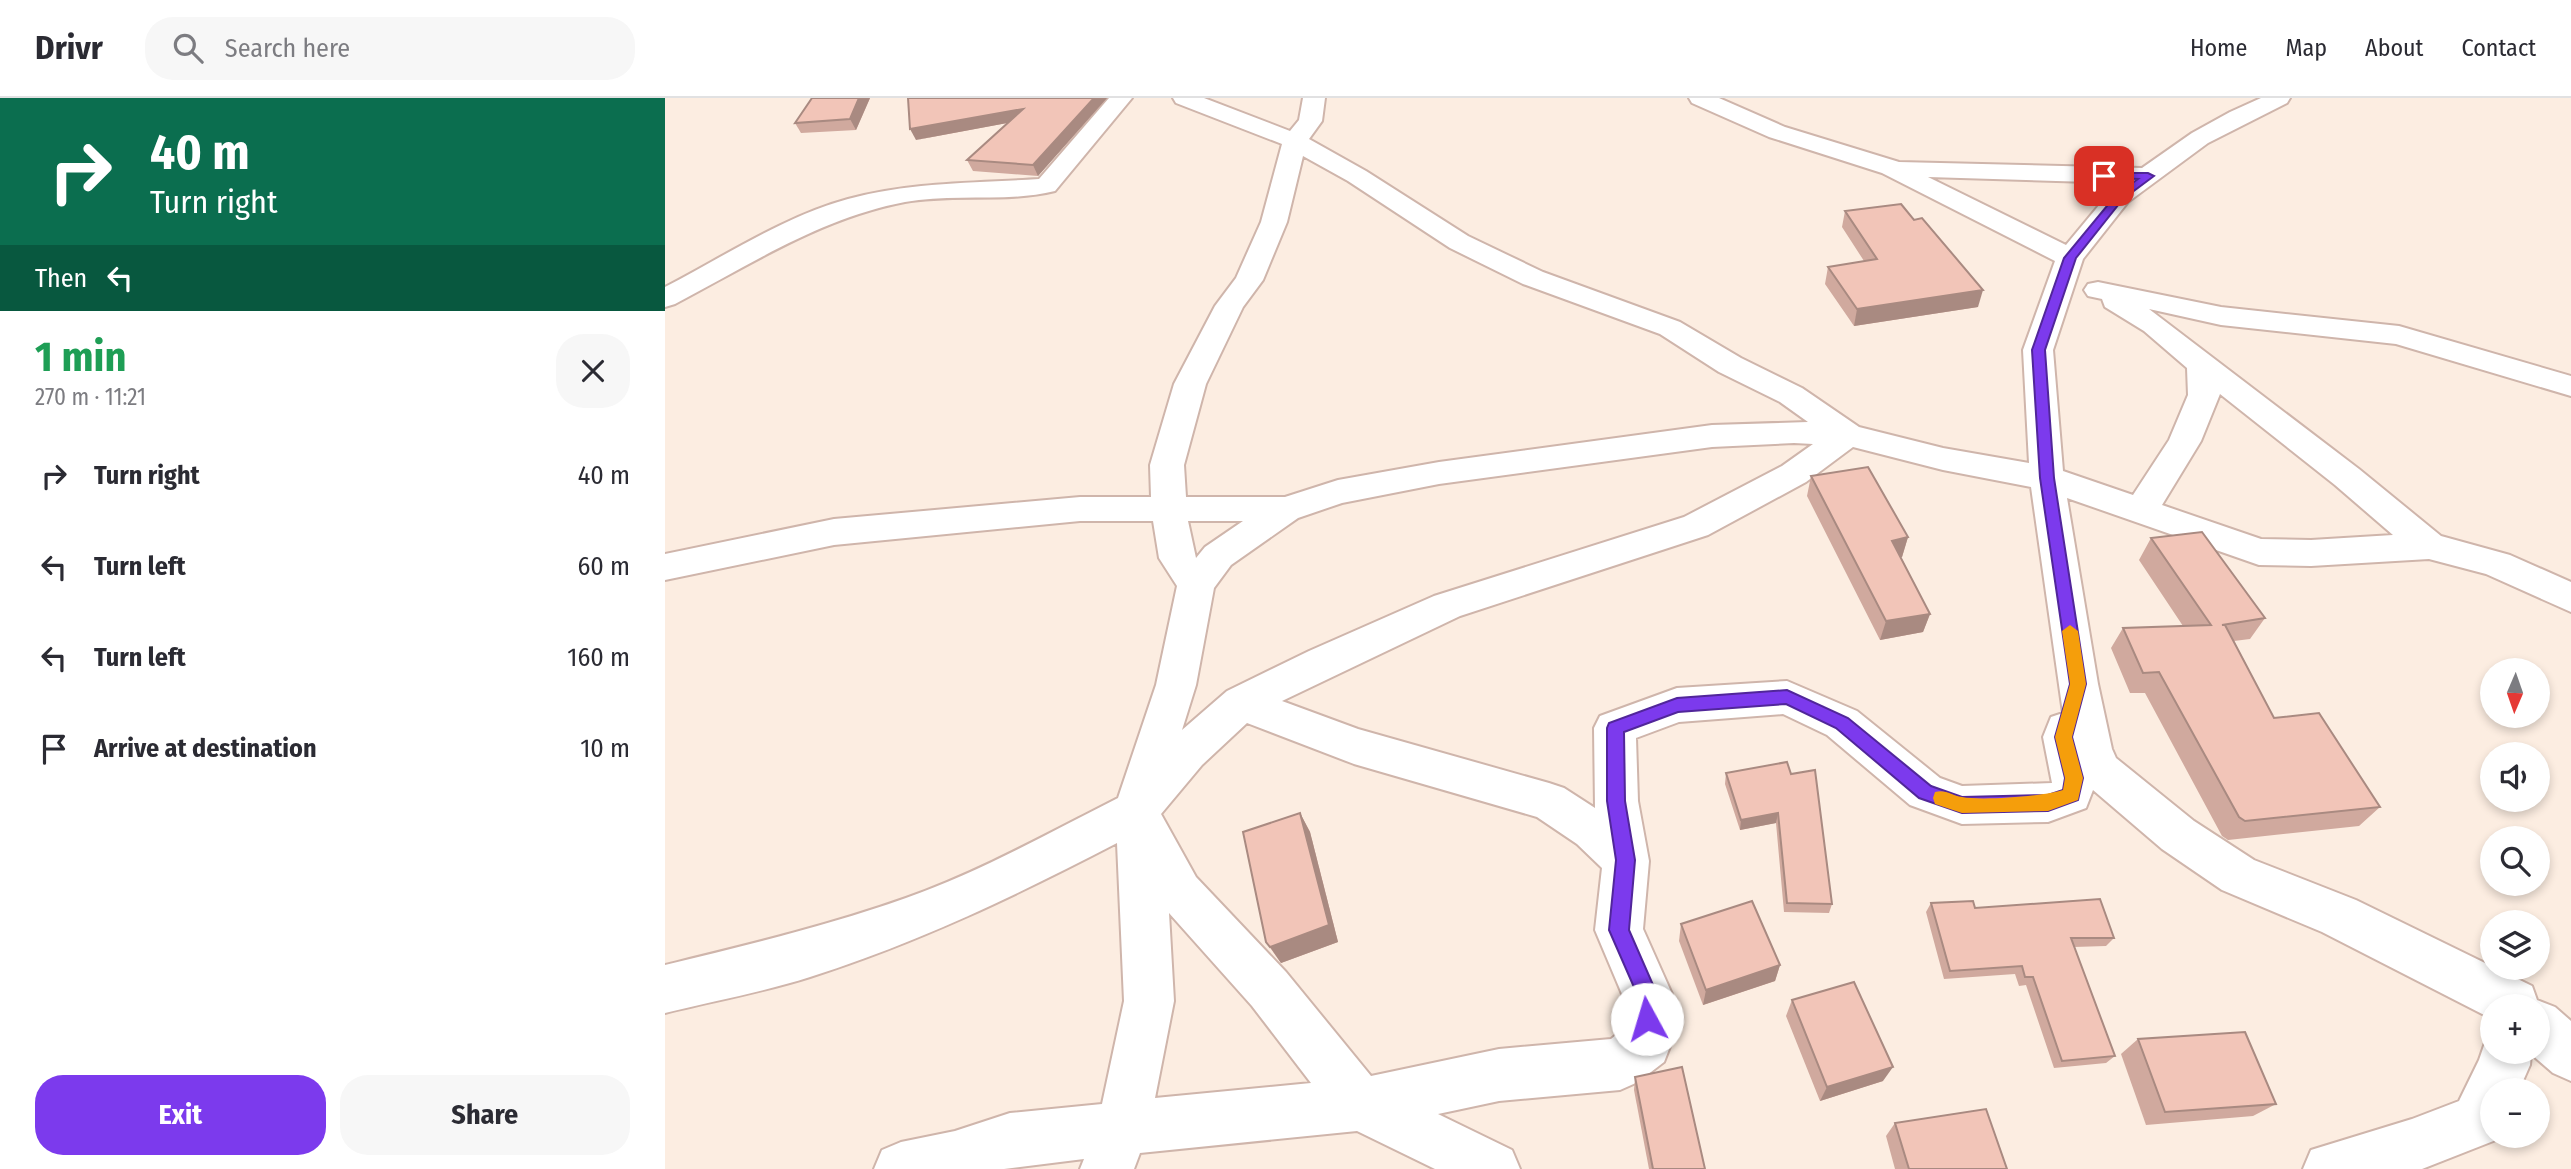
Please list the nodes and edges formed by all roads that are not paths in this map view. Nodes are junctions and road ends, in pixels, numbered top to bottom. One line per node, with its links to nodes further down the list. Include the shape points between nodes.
1 (1121, 98): 11 (street, via 1046,186 909,194 854,205 808,223)
2 (1184, 98): 6 (street)
3 (1314, 98): 6 (street, via 1310,121)
4 (1700, 98): 7 (street, via 1777,132)
5 (2279, 98): 8 (street, via 2200,138)
6 (1295, 141): 14 (street, via 1459,242 1533,278 1670,327 1730,365 1791,395); 17 (street, via 1274,222 1249,280 1229,306 1190,384 1167,466)
7 (1891, 168): 8 (street); 9 (street)
8 (2148, 176): 9 (street, via 2119,197)
9 (2069, 263): 10 (street); 15 (street, via 2038,350)
10 (2098, 290): 12 (street, via 2154,325); 13 (street, via 2221,316 2399,335)
11 (665, 298)
12 (2202, 365): 18 (street, via 2203,395 2185,441); 19 (street)
13 (2571, 386)
14 (1848, 435): 15 (street); 16 (street, via 1712,436 1439,473 1338,492); 24 (street, via 1794,474 1696,526 1447,606)
15 (2047, 478): 18 (street); 23 (street)
16 (1286, 509): 17 (street); 21 (street, via 1218,556)
17 (1169, 510): 20 (street, via 1080,509 834,532); 21 (street, via 1177,558)
18 (2141, 511): 19 (street, via 2259,552)
19 (2429, 546): 22 (street, via 2497,564)
20 (665, 567)
21 (1196, 585): 25 (street, via 1176,685)
22 (2571, 598)
23 (2078, 684): 26 (street, via 2064,737 2074,778 2071,795 2048,803 1962,805 1925,792 1842,723 1787,697 1677,705 1615,728 1616,801); 28 (street, via 2091,749 2100,770 2178,835 2238,875 2339,916)
24 (1241, 703): 25 (street, via 1187,752); 26 (street, via 1354,746 1549,802 1593,830)
25 (1136, 811): 27 (street, via 992,884 913,918 808,954); 32 (street, via 1180,892 1269,989); 33 (street, via 1149,1001)
26 (1626, 860): 32 (street, via 1619,930 1647,994 1646,1044 1620,1064 1499,1075)
27 (665, 989)
28 (2480, 998)
29 (2550, 1041): 30 (street)
30 (2571, 1055)
31 (2504, 1064): 37 (street, via 2477,1121 2412,1146)
32 (1360, 1104): 33 (street); 36 (street)
33 (1115, 1148): 34 (street)
34 (1006, 1154): 35 (street)
35 (901, 1169)
36 (1493, 1169)
37 (2330, 1169)

